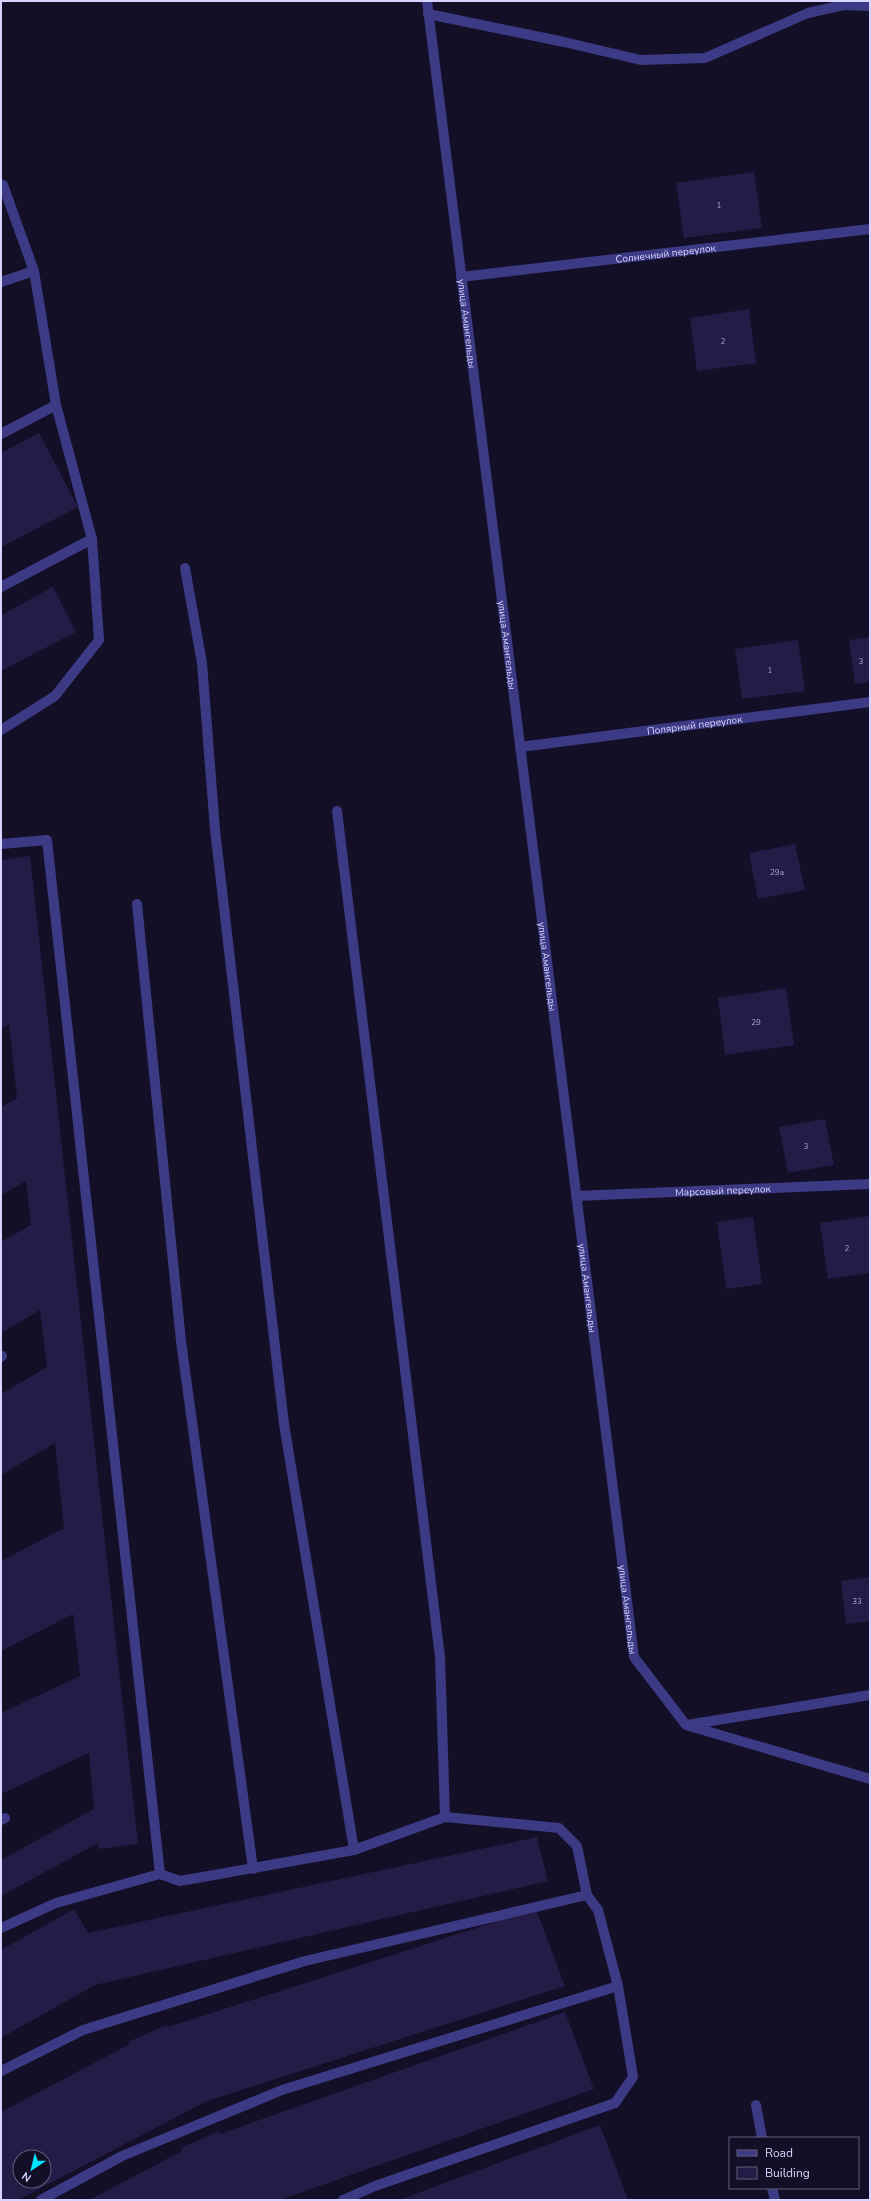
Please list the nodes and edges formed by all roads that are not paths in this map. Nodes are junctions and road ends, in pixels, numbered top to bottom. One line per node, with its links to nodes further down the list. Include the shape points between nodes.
1 (427, 1): 3 (street, улица Амангельды)
2 (870, 6): 3 (street, via 844,5 808,13 705,58 641,60)
3 (428, 14): 7 (street, улица Амангельды)
4 (1, 185): 6 (street)
5 (870, 229): 7 (street, Солнечный переулок)
6 (34, 271): 8 (street); 9 (street)
7 (461, 277): 16 (street, улица Амангельды)
8 (1, 282)
9 (56, 405): 10 (street); 11 (street)
10 (1, 434)
11 (92, 539): 13 (street); 15 (street, via 99,640 54,696)
12 (185, 568): 26 (street, via 202,663 215,830 284,1424)
13 (1, 587)
14 (870, 702): 16 (street, Полярный переулок)
15 (1, 730)
16 (520, 747): 21 (street, улица Амангельды)
17 (337, 811): 25 (street, via 440,1657)
18 (1, 844): 28 (street, via 47,840)
19 (137, 904): 27 (street, via 181,1341)
20 (870, 1184): 21 (street, Марсовый переулок)
21 (576, 1196): 23 (street, улица Амангельды, via 634,1657)
22 (870, 1695): 23 (street)
23 (686, 1725): 24 (street)
24 (870, 1779)
25 (444, 1817): 26 (street); 29 (street, via 559,1828 577,1846)
26 (354, 1850): 27 (street)
27 (253, 1869): 28 (street, via 180,1881)
28 (160, 1874): 30 (street, via 56,1903)
29 (587, 1895): 31 (street, via 598,1910); 32 (street, via 305,1961 83,2030)
30 (1, 1928)
31 (618, 1986): 36 (street, via 282,2090 122,2156); 37 (street, via 633,2077 615,2103 375,2186)
32 (1, 2071)
33 (756, 2105): 34 (street)
34 (762, 2137)
35 (772, 2189): 38 (street)
36 (41, 2200)
37 (343, 2200)
38 (775, 2200)

